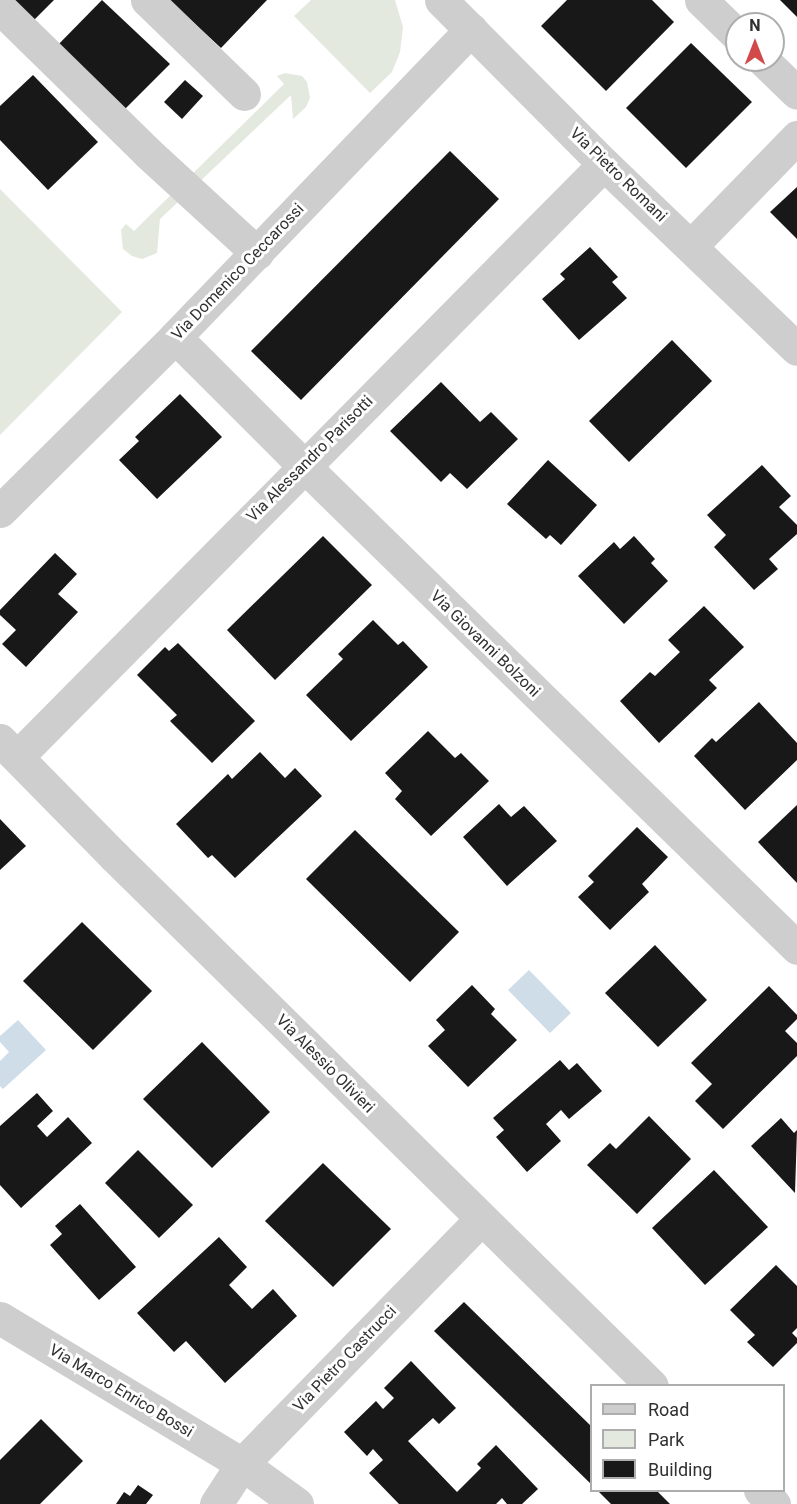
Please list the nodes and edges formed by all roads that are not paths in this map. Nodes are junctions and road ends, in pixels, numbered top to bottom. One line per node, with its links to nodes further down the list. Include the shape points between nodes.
1 (147, 0): 9 (street)
2 (441, 0): 6 (street, Via Pietro Romani)
3 (701, 0): 5 (street)
4 (0, 8): 13 (street)
5 (725, 23)
6 (471, 29): 11 (street, Via Pietro Romani); 13 (street, Via Domenico Ceccarossi)
7 (775, 72): 8 (street)
8 (797, 93)
9 (244, 94)
10 (797, 137): 12 (street)
11 (604, 164): 12 (street, Via Pietro Romani); 16 (street, Via Alessandro Parisotti)
12 (692, 245): 15 (street, Via Pietro Romani)
13 (256, 253): 14 (street, Via Domenico Ceccarossi)
14 (175, 337): 16 (street, Via Giovanni Bolzoni); 17 (street, Via Domenico Ceccarossi)
15 (797, 349)
16 (303, 465): 18 (street, Via Alessandro Parisotti); 19 (street, Via Giovanni Bolzoni)
17 (0, 511)
18 (9, 748): 20 (street, Via Alessio Olivieri)
19 (797, 948)
20 (481, 1219): 22 (street, Via Alessio Olivieri); 23 (street, Via Pietro Castrucci)
21 (0, 1318): 23 (street, Via Marco Enrico Bossi)
22 (650, 1384)
23 (242, 1464): 25 (street, Via Pietro Castrucci); 26 (street, Via Marco Enrico Bossi)
24 (761, 1492): 27 (street)
25 (216, 1504)
26 (297, 1504)
27 (774, 1504)

